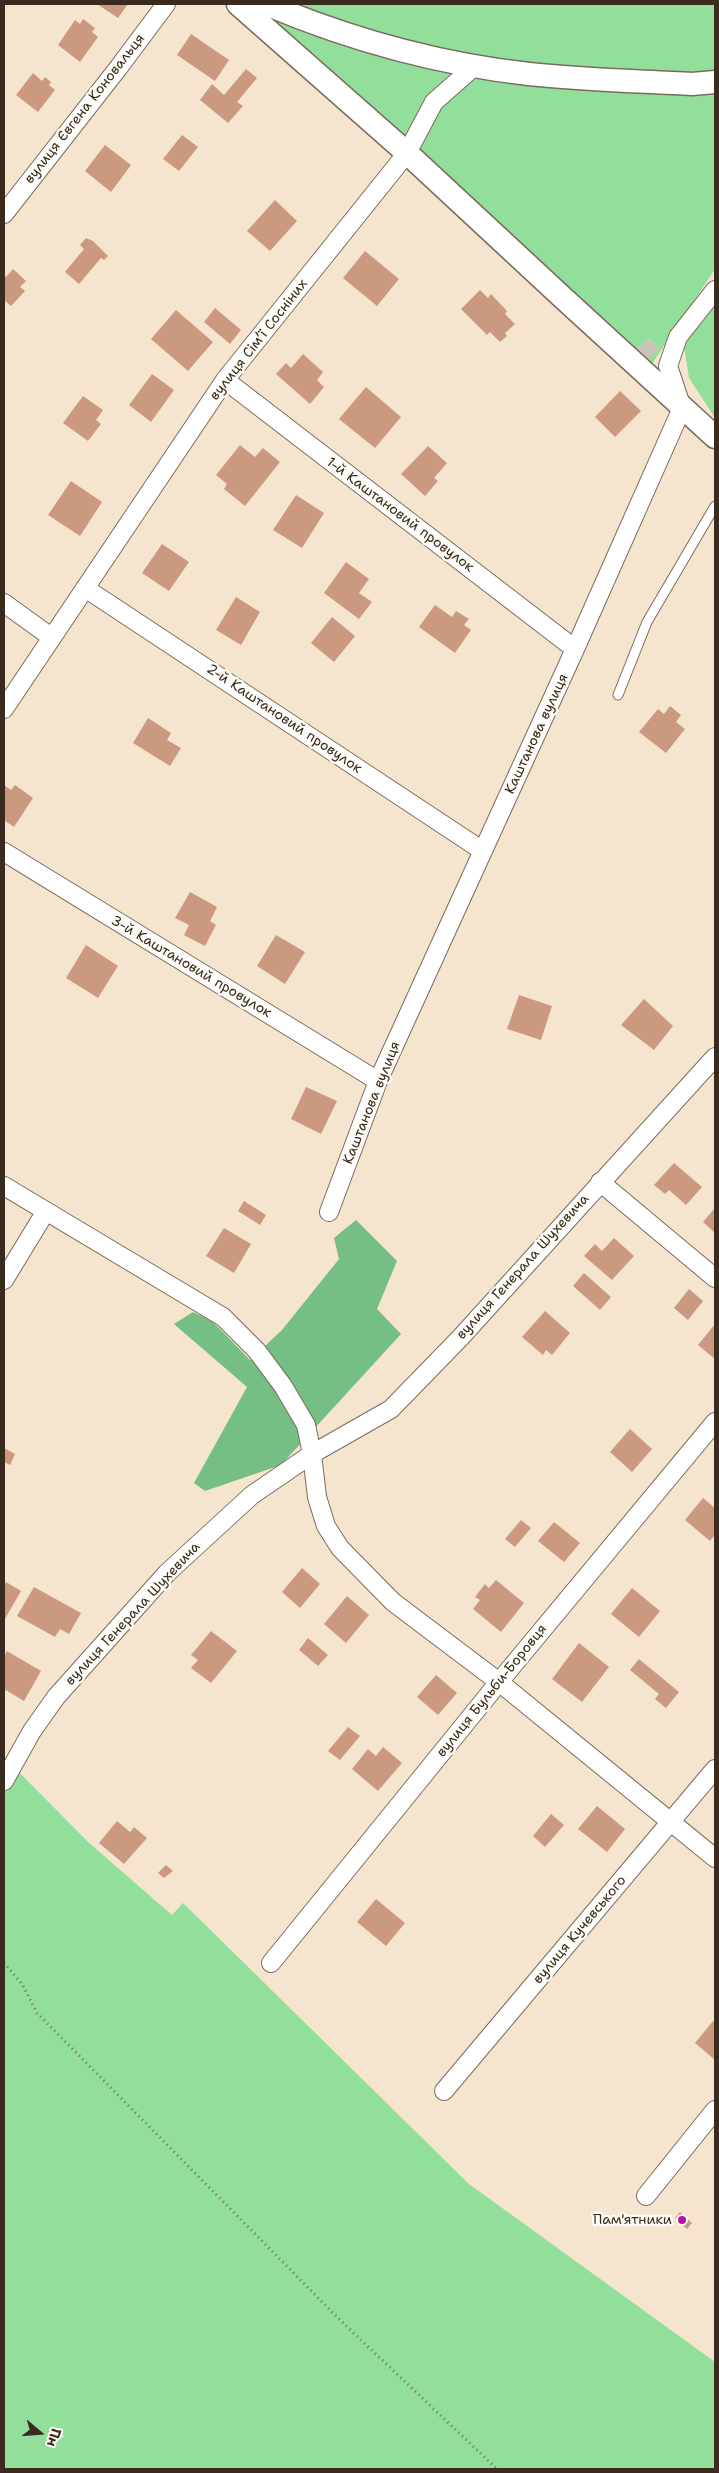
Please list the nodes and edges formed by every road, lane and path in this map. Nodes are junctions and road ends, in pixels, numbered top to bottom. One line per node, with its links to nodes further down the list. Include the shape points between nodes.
1 (166, 4): 7 (street, вулиця Євгена Коновальця)
2 (238, 4): 6 (street)
3 (266, 4): 4 (street, via 314,24 426,56)
4 (476, 65): 5 (street, via 528,74 692,84); 6 (street, вулиця Сім’ї Сосніних, via 434,102)
5 (715, 82)
6 (408, 152): 9 (street, вулиця Сім’ї Сосніних); 10 (street)
7 (4, 214)
8 (715, 290): 10 (street, via 678,337 668,366)
9 (225, 380): 13 (street, вулиця Сім’ї Сосніних); 16 (street, 1-й Каштановий провулок)
10 (682, 408): 11 (street); 16 (street, Каштанова вулиця)
11 (715, 436)
12 (715, 506): 17 (lane, via 647,622)
13 (85, 588): 15 (street, вулиця Сім’ї Сосніних); 19 (street, 2-й Каштановий провулок)
14 (4, 604): 15 (street)
15 (51, 637): 18 (street, вулиця Сім’ї Сосніних)
16 (575, 649): 19 (street, Каштанова вулиця)
17 (618, 695)
18 (4, 709)
19 (483, 851): 22 (street, Каштанова вулиця)
20 (4, 852): 22 (street, 3-й Каштановий провулок)
21 (715, 1057): 23 (street, вулиця Генерала Шухевича)
22 (378, 1081): 26 (street, Каштанова вулиця)
23 (600, 1182): 27 (street); 30 (street, вулиця Генерала Шухевича, via 391,1409)
24 (4, 1186): 25 (street)
25 (46, 1211): 28 (street); 30 (street, via 223,1317 269,1366 291,1399 306,1425)
26 (329, 1212)
27 (715, 1278)
28 (4, 1280)
29 (715, 1422): 31 (street, вулиця Бульби-Боровця)
30 (312, 1454): 31 (street, via 317,1497 326,1526 340,1548 393,1602); 33 (street, вулиця Генерала Шухевича, via 252,1495 167,1573 56,1697 32,1731)
31 (499, 1682): 34 (street); 36 (street, вулиця Бульби-Боровця)
32 (715, 1769): 34 (street, вулиця Кучевського)
33 (4, 1781)
34 (671, 1821): 35 (street); 38 (street, вулиця Кучевського)
35 (715, 1858)
36 (271, 1963)
37 (4, 1964): 41 (path, via 22,1984 37,2013 340,2320)
38 (444, 2091)
39 (715, 2110): 40 (street)
40 (646, 2196)
41 (497, 2469)

